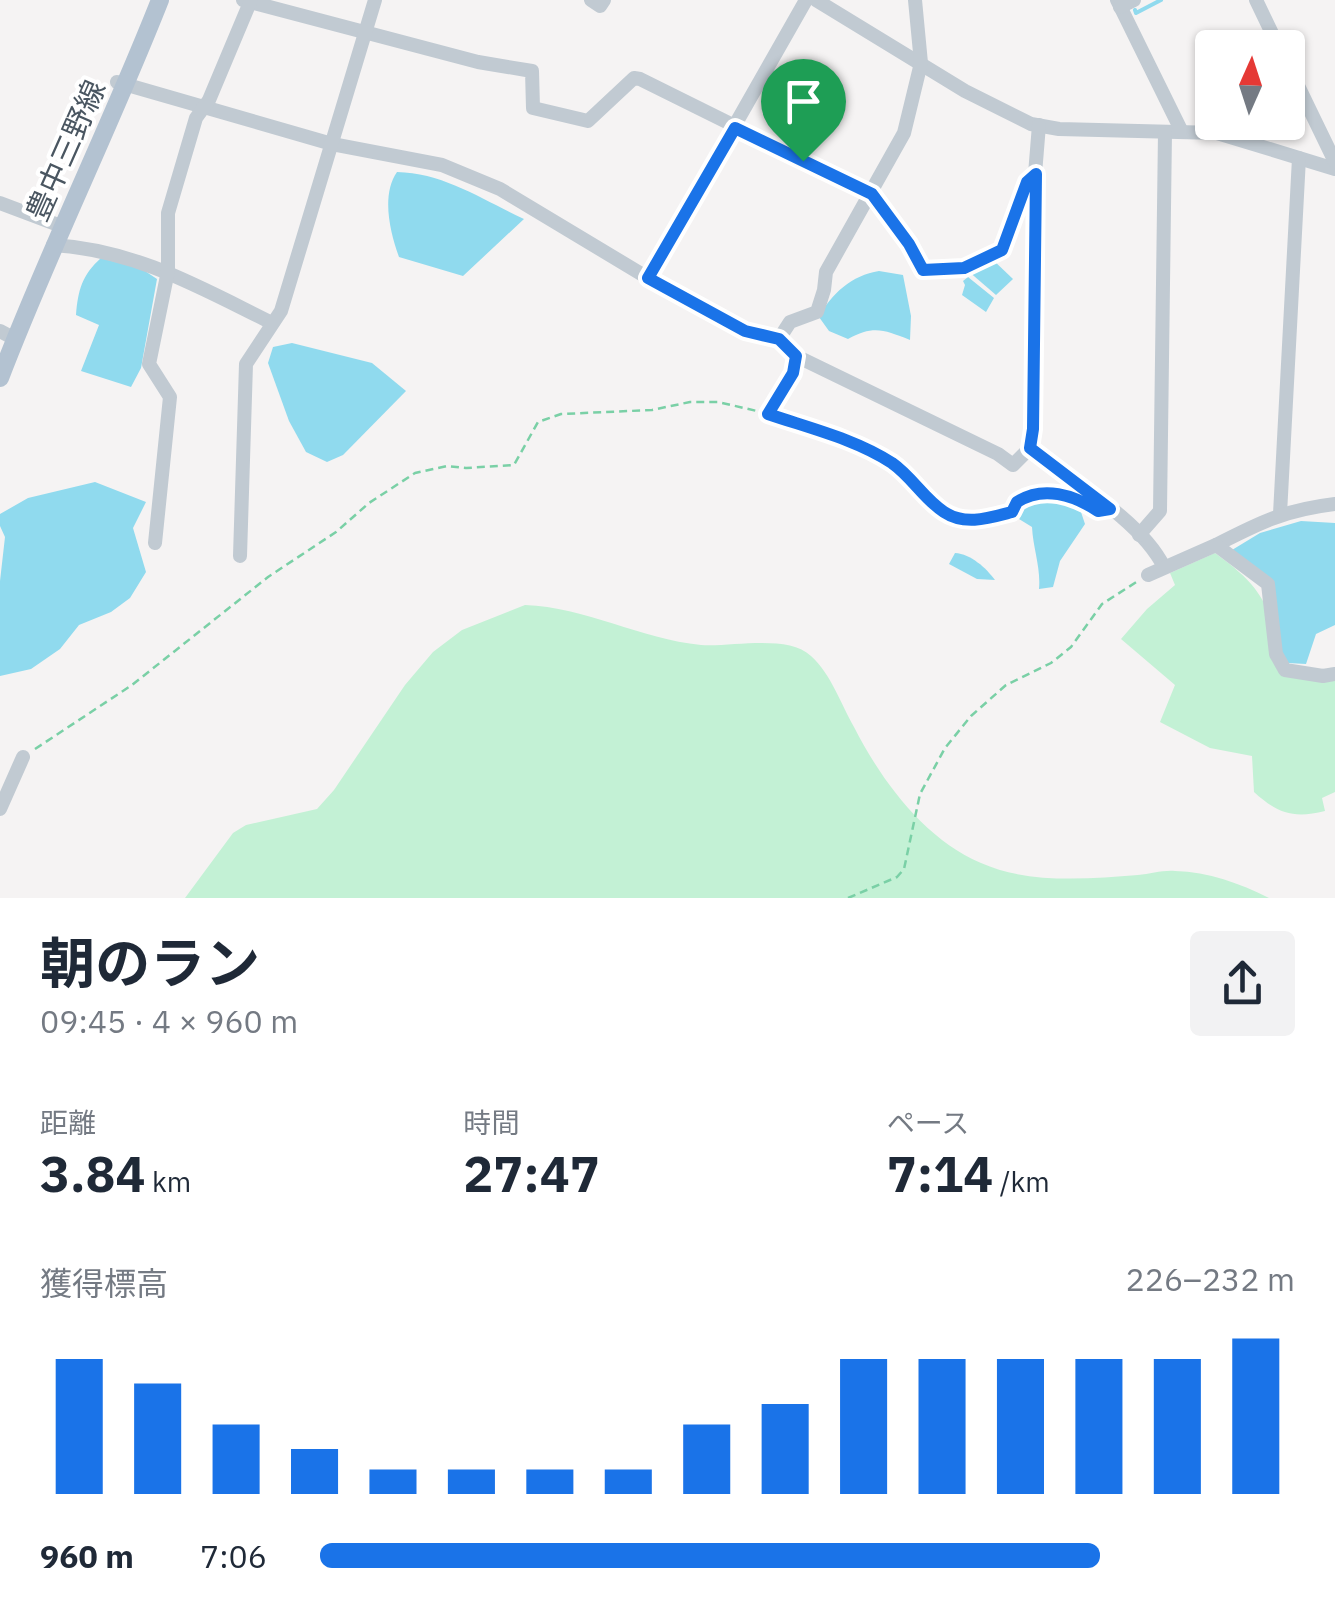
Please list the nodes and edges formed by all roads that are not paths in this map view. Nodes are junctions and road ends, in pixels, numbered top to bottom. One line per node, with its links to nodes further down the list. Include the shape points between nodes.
1 (160, 0): 14 (main road, 豊中三野線)
2 (248, 0): 12 (street); 16 (street)
3 (375, 0): 12 (street)
4 (592, 0): 5 (street, via 600,6)
5 (604, 0)
6 (806, 0): 18 (street)
7 (816, 0): 13 (street)
8 (916, 0): 13 (street)
9 (1256, 0): 11 (street)
10 (1124, 2): 20 (street)
11 (1270, 30)
12 (365, 31): 18 (street, via 532,71 534,108 588,121 640,78); 21 (street)
13 (921, 62): 17 (street, via 965,92); 25 (street, via 904,134)
14 (121, 83): 16 (street); 27 (main road, 豊中三野線)
15 (1305, 101): 23 (street)
16 (204, 107): 21 (street); 29 (street, via 168,213)
17 (1040, 126): 19 (street); 24 (street)
18 (735, 128): 25 (street); 30 (street)
19 (1165, 132): 20 (street); 40 (street, via 1160,512)
20 (1182, 132): 22 (street, via 1217,134)
21 (330, 143): 30 (street, via 442,166 500,189); 31 (street)
22 (1299, 158): 23 (street); 39 (street)
23 (1335, 166)
24 (1036, 174): 25 (street, via 1002,250 964,268 923,270); 36 (street)
25 (872, 194): 33 (street, via 826,272 816,312 790,322)
26 (0, 202): 27 (street)
27 (61, 226): 28 (main road, 豊中三野線)
28 (52, 245): 29 (street, via 93,248); 32 (main road, 豊中三野線)
29 (168, 271): 31 (street); 41 (street, via 149,364 170,397)
30 (648, 278): 33 (street, via 745,331)
31 (272, 324): 43 (street, via 246,364)
32 (7, 335): 35 (main road, 豊中三野線)
33 (779, 339): 34 (street)
34 (796, 356): 36 (street, via 1011,465); 38 (street, via 768,414 863,447 911,477 944,512 977,521 1012,512 1017,502 1038,493)
35 (0, 378)
36 (1030, 448): 38 (street)
37 (1335, 504): 39 (street)
38 (1110, 509): 40 (street)
39 (1280, 514): 42 (street)
40 (1139, 534): 44 (street)
41 (155, 544)
42 (1216, 545): 44 (street); 46 (street, via 1268,584 1276,654 1286,670)
43 (240, 556)
44 (1164, 568): 45 (street)
45 (1148, 575)
46 (1335, 674)
47 (23, 756): 48 (street)
48 (0, 809)

